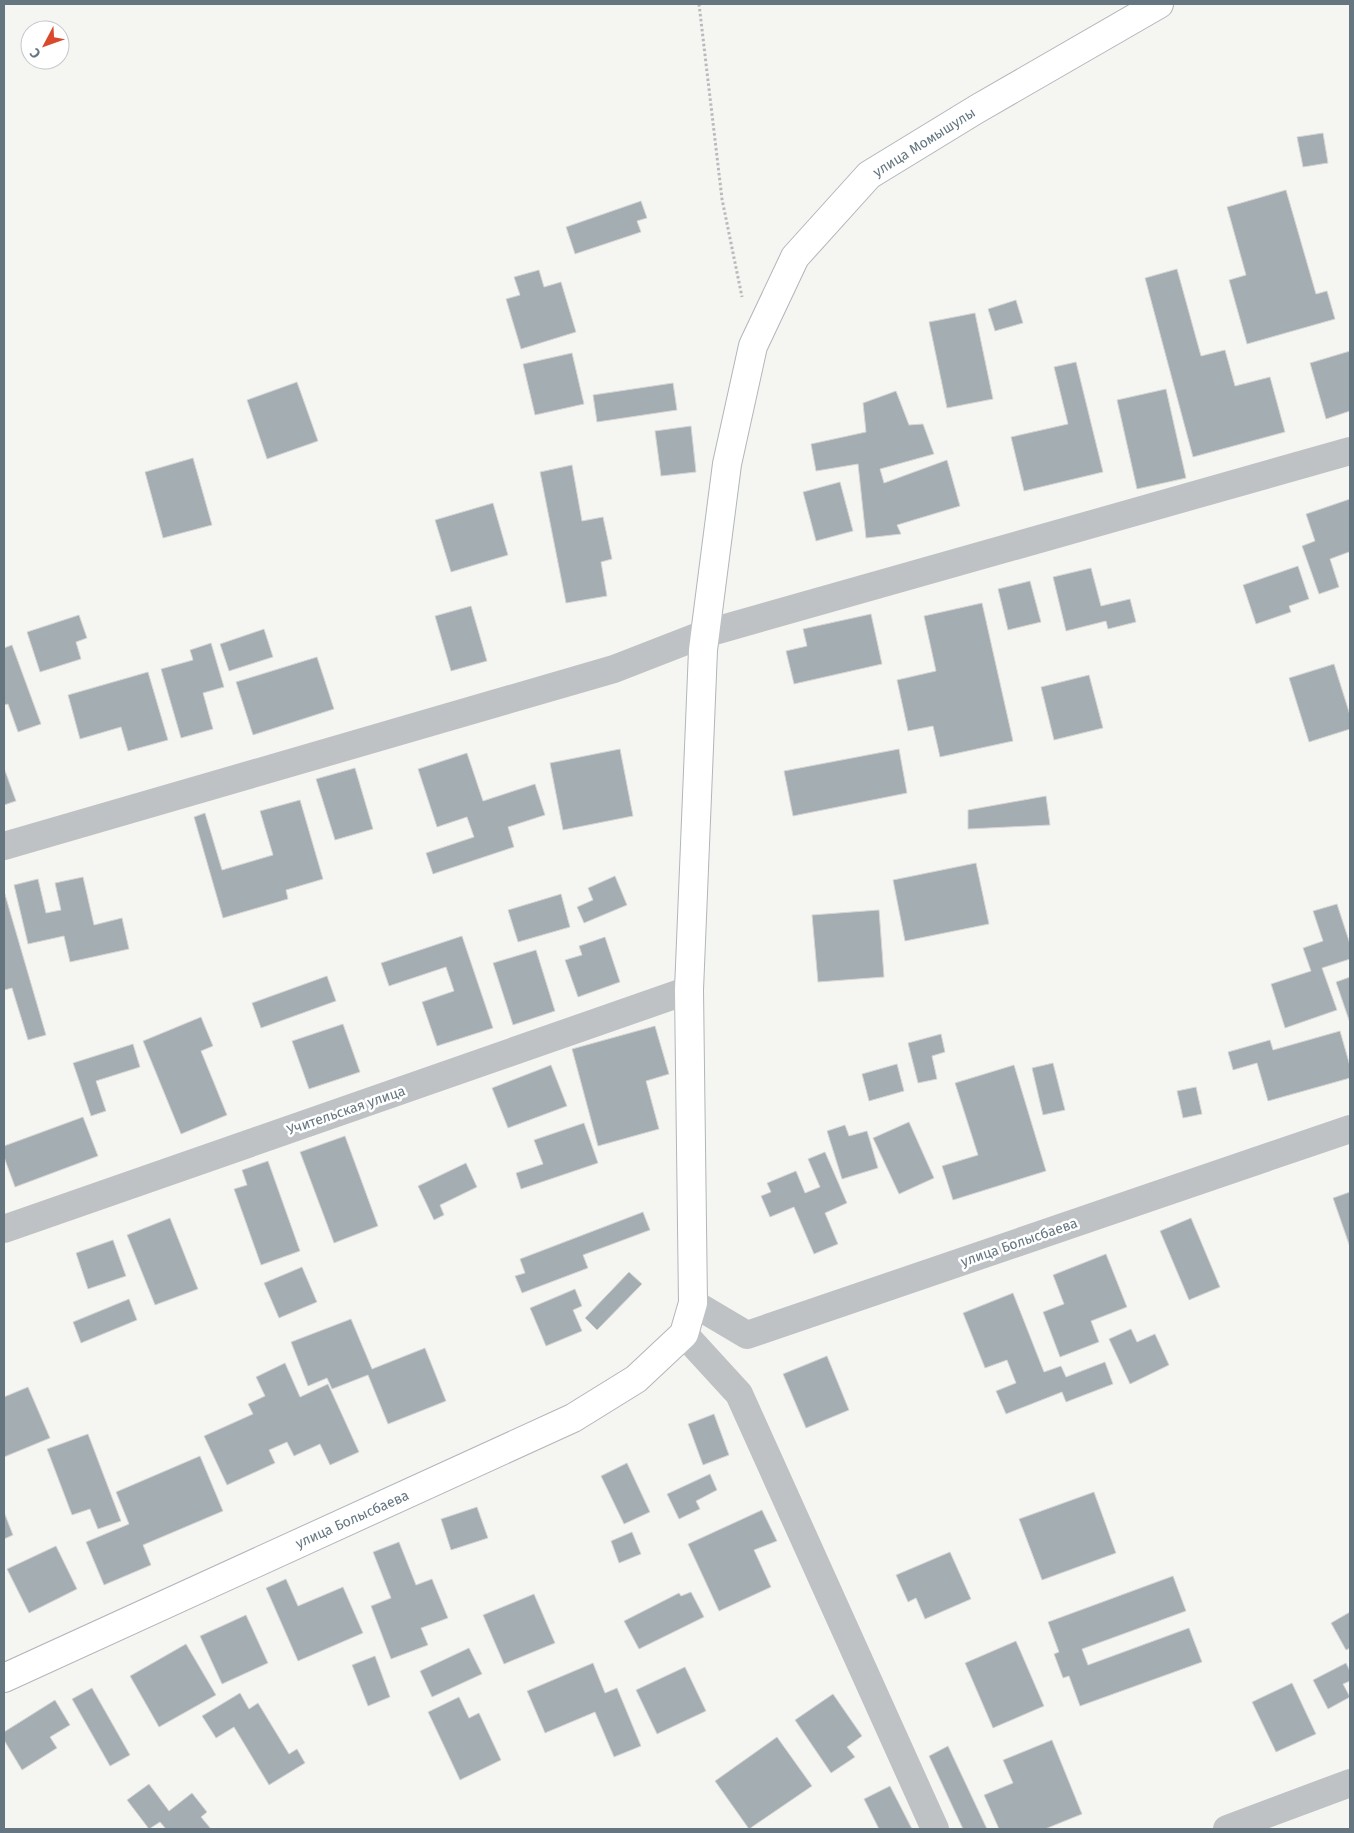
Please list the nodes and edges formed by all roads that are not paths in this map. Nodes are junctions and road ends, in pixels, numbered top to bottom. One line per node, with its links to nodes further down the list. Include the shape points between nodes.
1 (1160, 4): 3 (street, улица Момышулы, via 868,175 795,258 753,346 727,464)
2 (1350, 451): 3 (street)
3 (704, 634): 4 (street, via 614,669); 5 (street, улица Момышулы)
4 (4, 846)
5 (688, 990): 7 (street, Учительская улица); 8 (street, улица Момышулы)
6 (1350, 1129): 8 (street, улица Болысбаева, via 747,1335)
7 (4, 1228)
8 (693, 1303): 9 (street, улица Момышулы)
9 (684, 1334): 10 (street, улица Болысбаева, via 636,1379 573,1418); 12 (street, via 739,1394)
10 (4, 1678)
11 (1350, 1783): 13 (street)
12 (935, 1829)
13 (1227, 1829)

